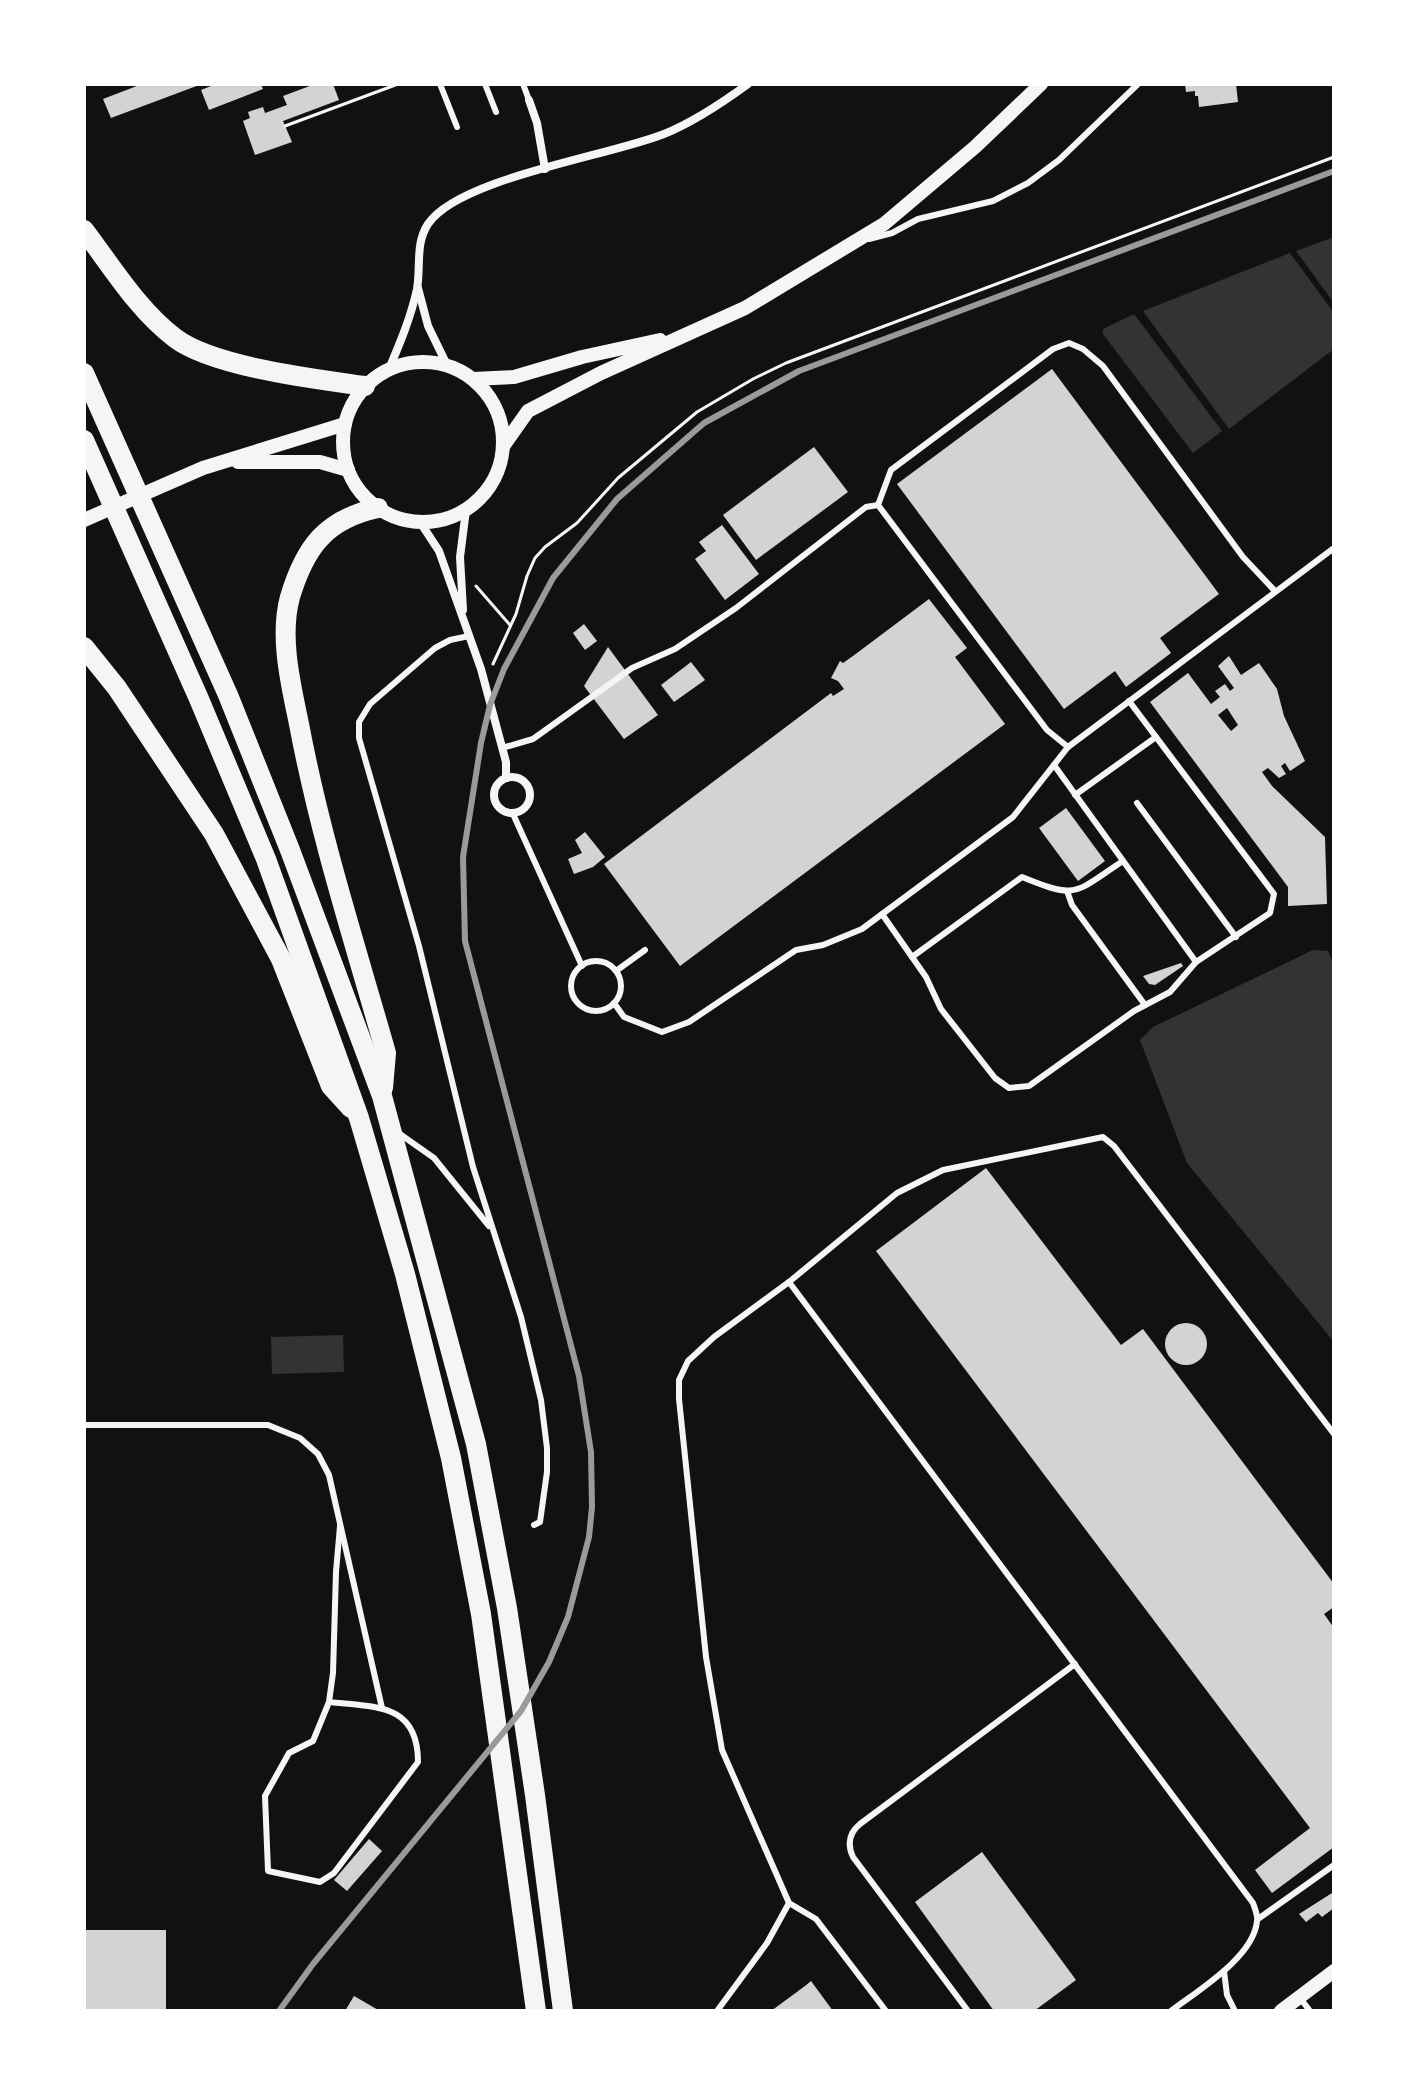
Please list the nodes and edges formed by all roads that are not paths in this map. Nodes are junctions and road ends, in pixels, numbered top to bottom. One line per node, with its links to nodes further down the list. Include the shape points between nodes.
1 (440, 84): 9 (lane)
2 (485, 84): 8 (lane)
3 (523, 84): 7 (lane)
4 (748, 84): 10 (street, via 665,134)
5 (1041, 84): 12 (street, via 975,147)
6 (1138, 84): 12 (lane, via 1028,183 993,201 918,219)
7 (529, 100): 10 (street)
8 (496, 112)
9 (457, 127)
10 (545, 169): 13 (street, via 470,191 438,212 420,243)
11 (84, 230): 19 (highway, via 144,310 177,339 212,356)
12 (854, 243): 14 (street, via 745,308)
13 (418, 287): 15 (street, via 428,326); 16 (street)
14 (685, 335): 18 (street, via 514,377); 22 (street, via 528,411)
15 (447, 365): 16 (street, via 418,362); 18 (street)
16 (389, 369): 19 (street)
17 (84, 373): 55 (highway, via 228,695)
18 (473, 379): 22 (street, via 501,420)
19 (365, 386): 20 (street)
20 (345, 424): 23 (street); 24 (street)
21 (84, 440): 56 (highway, via 266,859)
22 (504, 445): 27 (street, via 492,482)
23 (225, 462): 24 (street, via 320,462); 28 (street)
24 (348, 470): 26 (street)
25 (878, 505): 31 (lane, via 891,470 1053,349 1069,343 1103,366 1243,557); 37 (lane, via 1047,730); 38 (lane, via 866,507 675,649 632,668 533,739)
26 (378, 508): 29 (street); 55 (highway, via 352,514 319,538 290,599 286,639 310,781 386,1053)
27 (466, 510): 29 (street); 32 (street, via 460,557)
28 (84, 520)
29 (420, 522): 32 (street, via 439,551)
30 (1334, 548): 31 (lane)
31 (1275, 591): 35 (lane)
32 (463, 619): 33 (street)
33 (469, 636): 38 (street); 58 (lane, via 435,648 365,709 358,730)
34 (84, 647): 56 (highway, via 214,834 281,959 331,1086)
35 (1129, 701): 36 (lane); 37 (lane)
36 (1156, 737): 41 (lane); 47 (lane, via 1274,894 1270,913)
37 (1068, 747): 39 (lane)
38 (502, 748): 40 (street)
39 (1054, 765): 41 (lane); 46 (lane, via 1013,817)
40 (506, 778): 43 (street, via 498,782 494,799 497,807); 43 (street, via 523,781 530,796)
41 (1075, 795): 44 (lane)
42 (1137, 803): 47 (lane)
43 (513, 814): 51 (lane)
44 (1123, 861): 45 (lane, via 1075,892); 50 (lane)
45 (1067, 891): 49 (lane, via 1022,877); 54 (lane)
46 (882, 914): 49 (lane); 53 (lane, via 862,929 796,950 689,1022 662,1032 624,1017)
47 (1236, 937): 50 (lane)
48 (645, 950): 52 (lane)
49 (912, 957): 54 (lane, via 941,1009 995,1078 1009,1088 1029,1086)
50 (1196, 962): 54 (lane, via 1170,992)
51 (582, 966): 52 (lane, via 593,961); 53 (lane, via 571,986 574,998 593,1011)
52 (616, 971): 53 (lane, via 621,981)
53 (614, 1003)
54 (1145, 1005)
55 (382, 1096): 57 (highway)
56 (359, 1118): 73 (highway, via 451,1458 481,1614)
57 (391, 1128): 58 (lane, via 434,1158); 74 (highway, via 476,1444 507,1608)
58 (491, 1229): 62 (lane, via 521,1317 545,1424 547,1472 540,1522)
59 (789, 1282): 61 (lane, via 897,1193 943,1170 1103,1137); 64 (lane); 68 (lane, via 688,1361 679,1380 679,1399 706,1657 722,1750)
60 (84, 1425): 63 (lane, via 268,1425 300,1438 318,1454 329,1475)
61 (1334, 1434)
62 (534, 1525)
63 (340, 1526): 65 (lane); 66 (lane)
64 (1075, 1664): 69 (lane, via 1253,1903); 77 (lane, via 853,1830 853,1857)
65 (329, 1702): 66 (lane); 66 (lane, via 313,1741 289,1753 265,1796 268,1871 320,1882 334,1873 418,1762 418,1741 407,1721)
66 (382, 1708)
67 (1334, 1865): 69 (lane)
68 (789, 1903): 75 (lane); 76 (lane, via 816,1919)
69 (1258, 1919): 70 (lane, via 1254,1934)
70 (1224, 1971): 78 (lane); 79 (lane)
71 (1334, 1971): 72 (street)
72 (1299, 1997): 80 (street); 81 (lane)
73 (536, 2011)
74 (563, 2011)
75 (717, 2011)
76 (886, 2011)
77 (968, 2011)
78 (1171, 2011)
79 (1235, 2011)
80 (1281, 2011)
81 (1310, 2011)

